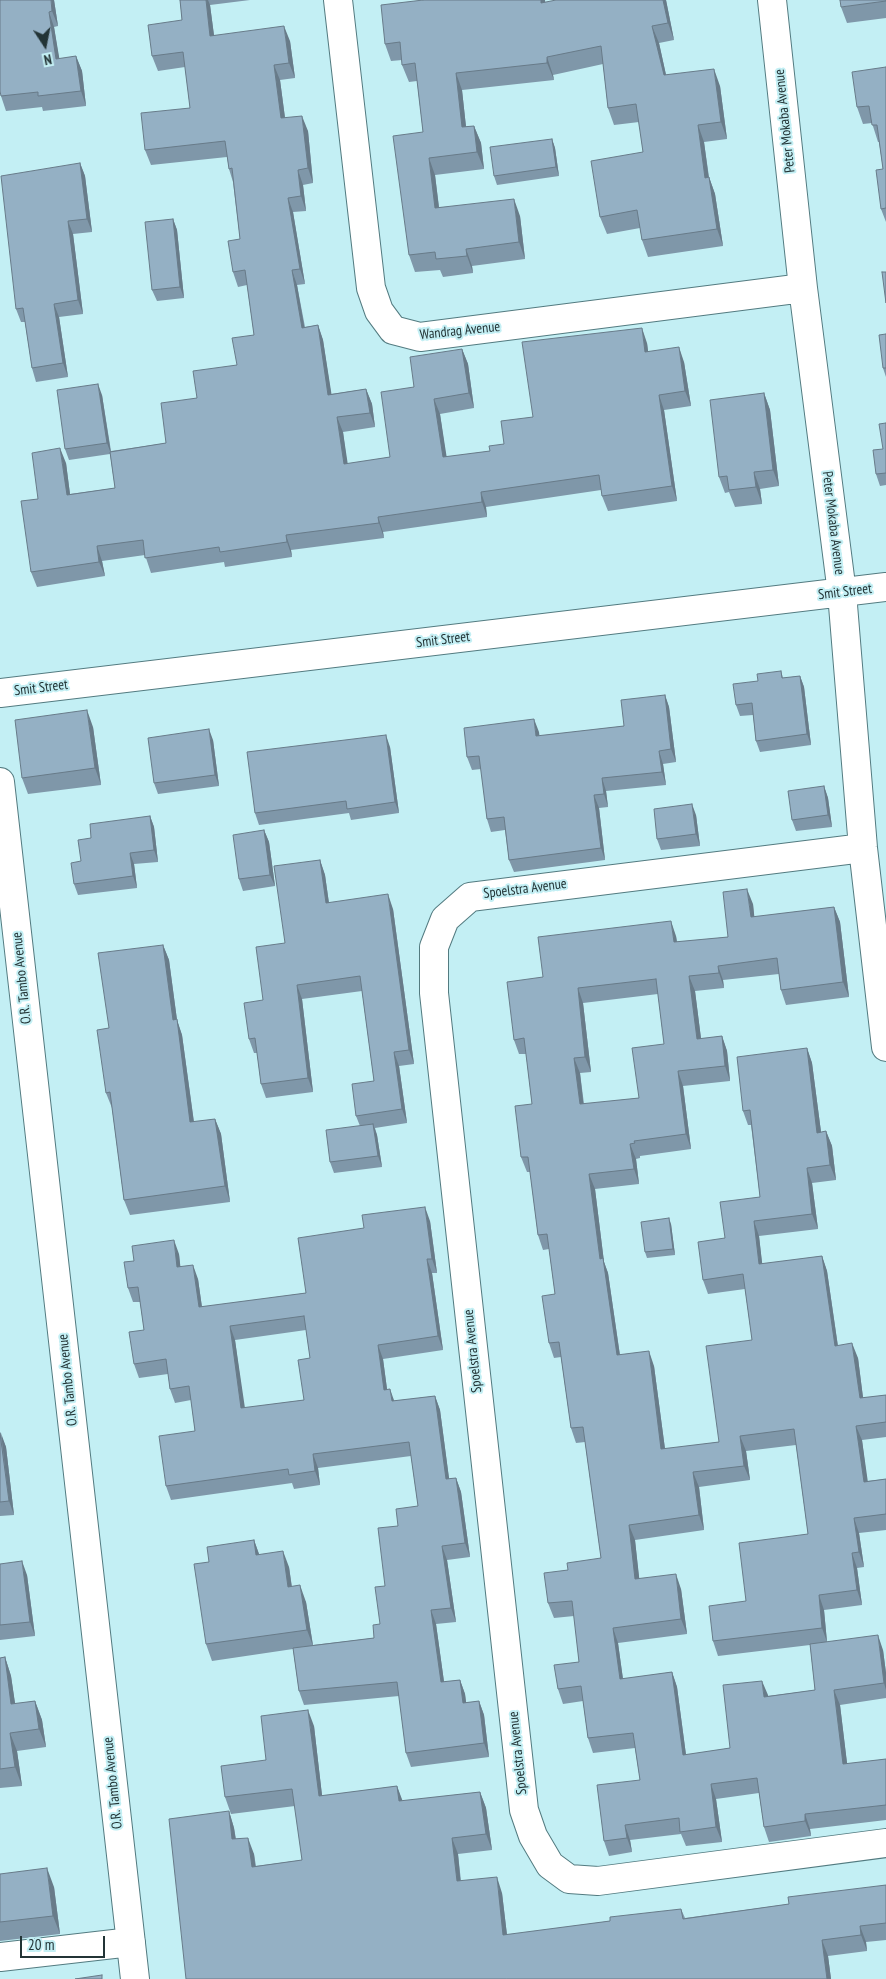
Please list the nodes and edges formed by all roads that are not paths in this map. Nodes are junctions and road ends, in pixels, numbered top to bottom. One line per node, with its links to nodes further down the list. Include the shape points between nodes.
1 (338, 0): 3 (street, Wandrag Avenue, via 371,288 379,311 393,330 420,337)
2 (772, 0): 3 (street, Peter Mokaba Avenue)
3 (803, 288): 5 (street, Peter Mokaba Avenue)
4 (886, 587): 5 (street, Smit Street)
5 (842, 593): 6 (street, Smit Street); 8 (street, Peter Mokaba Avenue)
6 (0, 693)
7 (0, 782): 11 (street, O.R. Tambo Avenue)
8 (864, 848): 9 (street, Peter Mokaba Avenue); 10 (street, Spoelstra Avenue, via 470,897 445,918 434,947 434,993 524,1810 533,1836 550,1865 569,1880 598,1881)
9 (886, 1047)
10 (886, 1843)
11 (131, 1942): 12 (street); 13 (street, O.R. Tambo Avenue)
12 (0, 1957)
13 (134, 1979)

